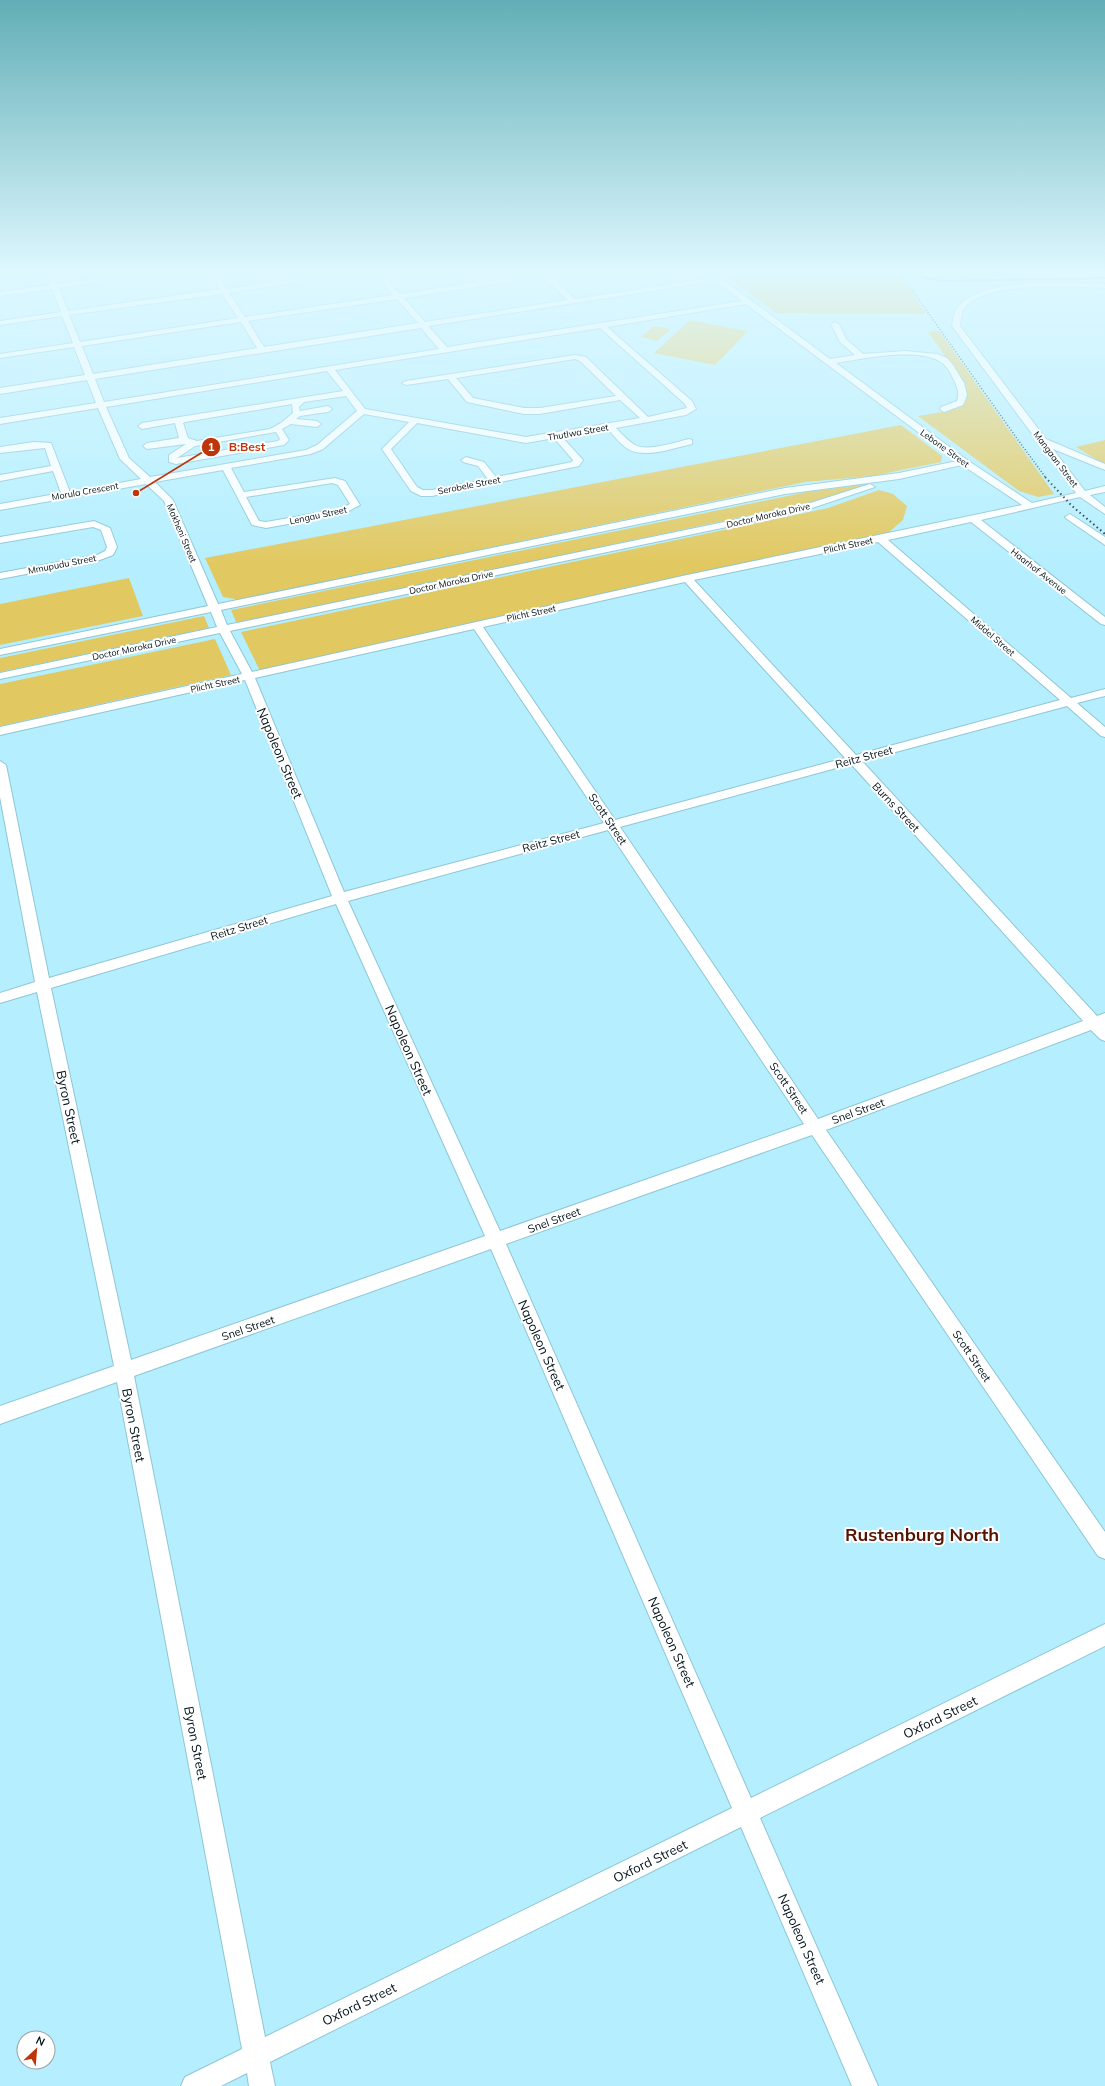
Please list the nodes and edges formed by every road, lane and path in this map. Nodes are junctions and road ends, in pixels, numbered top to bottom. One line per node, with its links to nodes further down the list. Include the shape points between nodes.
1 (88, 370): 11 (street, Makheni Street)
2 (127, 370): 11 (street)
3 (315, 370): 18 (street)
4 (331, 370): 15 (street)
5 (487, 370): 12 (street)
6 (595, 370): 16 (street)
7 (651, 370): 23 (street, Thutlwa Street, via 692,407 690,411)
8 (839, 370): 39 (street, Lebone Street)
9 (951, 370): 20 (street, via 958,380 963,395 960,403)
10 (989, 370): 33 (street, Mangaan Street)
11 (90, 376): 14 (street); 18 (street, Makheni Street)
12 (450, 376): 13 (street); 16 (street, via 470,400 524,411 535,412)
13 (406, 383)
14 (0, 390)
15 (347, 393): 17 (street); 21 (street)
16 (622, 397): 23 (street)
17 (302, 400): 22 (street, via 295,406); 25 (street)
18 (101, 405): 24 (street); 47 (street, Makheni Street, via 125,459)
19 (328, 409): 22 (street)
20 (944, 409)
21 (362, 411): 26 (street, Thutlwa Street); 40 (street, Morula Crescent, via 314,450)
22 (297, 414): 27 (street)
23 (646, 420): 30 (street, Thutlwa Street)
24 (0, 421)
25 (181, 421): 29 (street); 34 (street, via 179,423)
26 (415, 421): 32 (street, Thutlwa Street, via 526,440); 48 (street, Serobele Street, via 386,449 414,489 427,493)
27 (288, 422): 28 (street); 31 (street)
28 (317, 424)
29 (142, 426)
30 (611, 427): 32 (street, Thutlwa Street); 35 (street, via 629,446 637,450)
31 (278, 429): 34 (street); 34 (street, via 285,440 281,443 172,460 173,455)
32 (557, 436): 48 (street, Serobele Street, via 578,460 576,464)
33 (1042, 440): 42 (street); 52 (street, Mangaan Street)
34 (188, 442): 36 (street)
35 (689, 442)
36 (147, 446)
37 (0, 450): 43 (street, via 34,444 48,445)
38 (466, 460): 48 (street, via 481,464)
39 (964, 462): 41 (street, Doctor Moroka Drive); 46 (street, Lebone Street)
40 (226, 466): 47 (street, Morula Crescent); 51 (street, Lengau Street)
41 (936, 467): 44 (street, Doctor Moroka Drive); 46 (street)
42 (1105, 467)
43 (56, 468): 45 (street); 50 (street)
44 (899, 476): 63 (street, Doctor Moroka Drive, via 785,491); 66 (street, Doctor Moroka Drive, via 803,508)
45 (0, 478)
46 (986, 478): 53 (street, Lebone Street)
47 (146, 480): 50 (street, Morula Crescent); 63 (street, Makheni Street, via 168,500)
48 (493, 480)
49 (1105, 489): 52 (street, Plicht Street)
50 (66, 495): 54 (street, Morula Crescent)
51 (241, 495): 51 (street, Lengau Street, via 255,523 266,525 343,510 355,505 342,483 337,480)
52 (1083, 495): 53 (street, Plicht Street); 55 (street, Mangaan Street)
53 (1030, 506): 57 (street, Plicht Street)
54 (0, 507)
55 (1105, 511)
56 (1070, 517): 60 (street)
57 (973, 519): 58 (street, Plicht Street); 64 (street, Haarhof Avenue)
58 (881, 539): 62 (street, Plicht Street); 71 (street, Middel Street)
59 (0, 540): 61 (street, Mmupudu Street, via 94,524 104,528 112,547 109,553 100,557)
60 (1105, 542)
61 (0, 576)
62 (687, 578): 65 (street, Plicht Street); 74 (street, Burns Street)
63 (214, 607): 66 (street, Napoleon Street); 67 (street, Doctor Moroka Drive)
64 (1105, 622)
65 (477, 625): 69 (street, Plicht Street); 76 (street, Scott Street)
66 (224, 630): 68 (street, Doctor Moroka Drive); 69 (street, Napoleon Street)
67 (0, 652)
68 (0, 676)
69 (249, 677): 72 (street, Plicht Street); 77 (street, Napoleon Street)
70 (1105, 692): 71 (street, Reitz Street)
71 (1069, 702): 73 (street, Middel Street); 74 (street, Reitz Street)
72 (0, 731)
73 (1105, 733)
74 (853, 760): 76 (street, Reitz Street); 80 (street, Burns Street)
75 (0, 765): 78 (street, Byron Street)
76 (612, 825): 77 (street, Reitz Street); 81 (street, Scott Street)
77 (340, 898): 78 (street, Reitz Street); 82 (street, Napoleon Street)
78 (44, 986): 79 (street, Reitz Street); 83 (street, Byron Street)
79 (0, 998)
80 (1101, 1026): 81 (street, Snel Street)
81 (815, 1127): 82 (street, Snel Street); 85 (street, Scott Street)
82 (495, 1242): 83 (street, Snel Street); 87 (street, Napoleon Street)
83 (124, 1371): 84 (street, Snel Street); 88 (street, Byron Street)
84 (0, 1415)
85 (1105, 1549)
86 (1105, 1635): 87 (street, Oxford Street)
87 (746, 1812): 88 (street, Oxford Street); 91 (street, Napoleon Street)
88 (256, 2056): 89 (street, Oxford Street); 90 (street, Byron Street)
89 (194, 2086)
90 (262, 2086)
91 (865, 2086)

